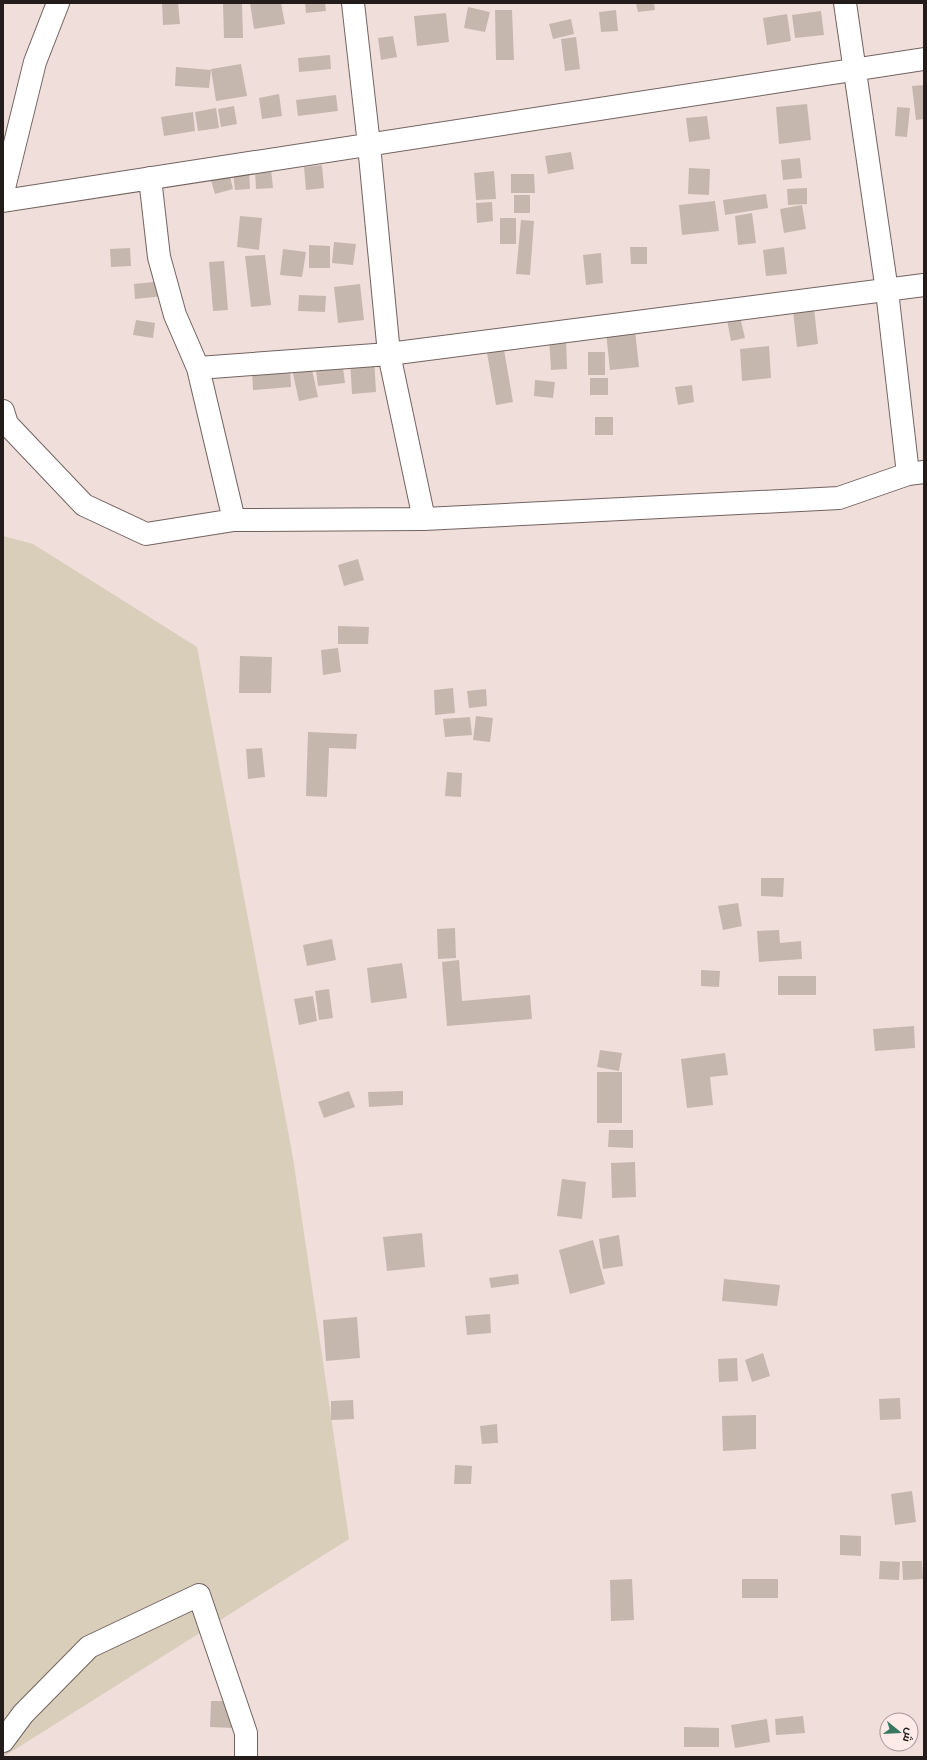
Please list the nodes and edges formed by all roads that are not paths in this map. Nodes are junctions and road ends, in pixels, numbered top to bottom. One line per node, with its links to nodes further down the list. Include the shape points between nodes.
1 (58, 3): 8 (street, via 35,62)
2 (353, 3): 6 (street)
3 (845, 3): 5 (street)
4 (924, 59): 5 (street)
5 (855, 69): 6 (street); 11 (street)
6 (368, 145): 7 (street); 12 (street)
7 (150, 178): 9 (street); 13 (street, via 159,257 175,315)
8 (3, 192)
9 (3, 201)
10 (924, 285): 11 (street)
11 (887, 290): 12 (street); 15 (street)
12 (389, 354): 13 (street); 16 (street)
13 (198, 368): 17 (street)
14 (4, 420): 17 (street, via 84,505 146,534)
15 (916, 473): 16 (street, via 839,498)
16 (424, 519): 17 (street)
17 (234, 520)
18 (3, 1741): 19 (street, via 23,1714 90,1647 199,1595 246,1733)
19 (246, 1757)

